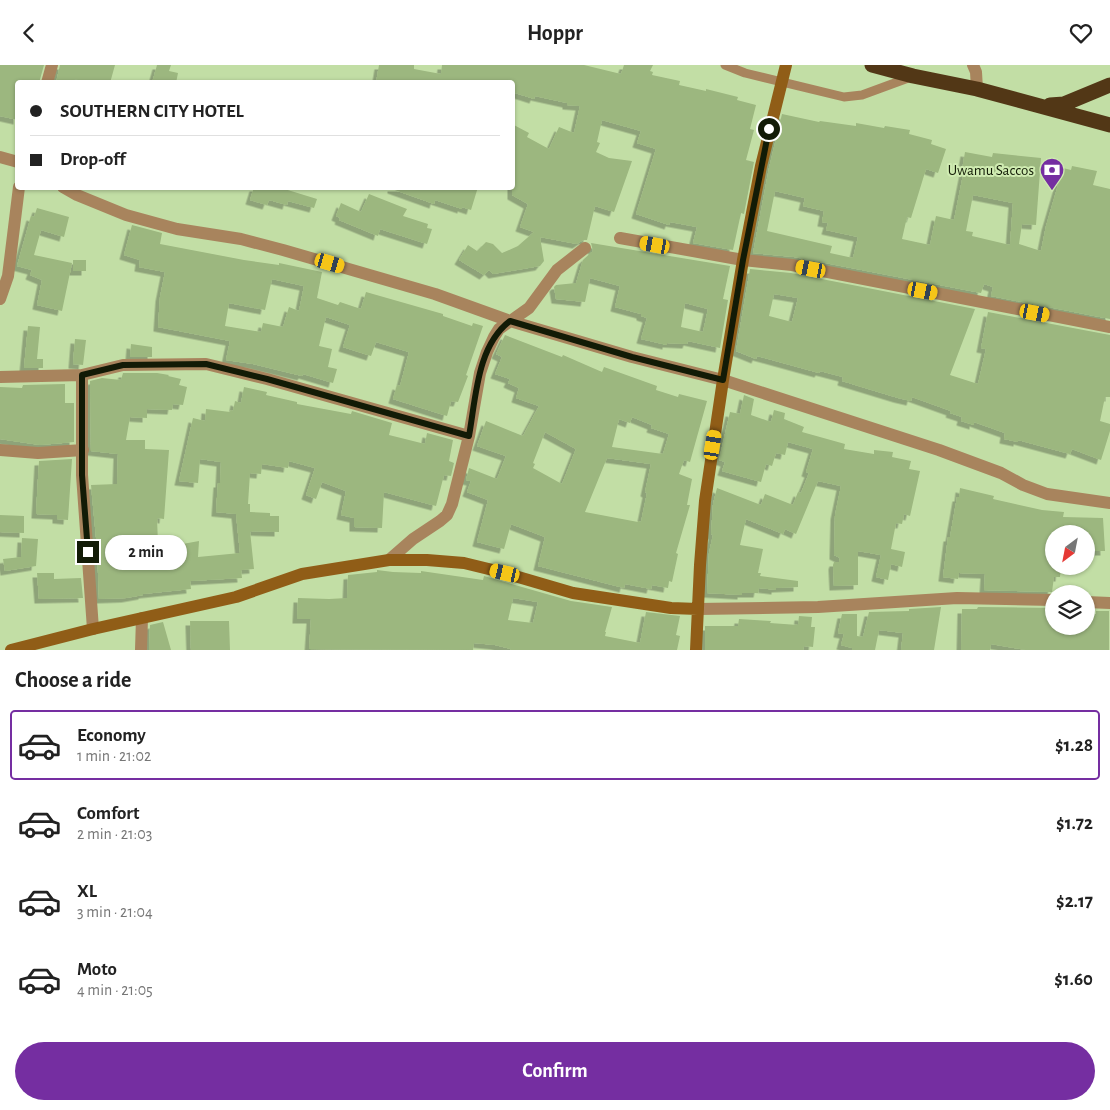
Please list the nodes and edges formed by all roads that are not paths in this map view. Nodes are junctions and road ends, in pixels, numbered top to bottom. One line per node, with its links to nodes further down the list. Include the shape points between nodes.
1 (52, 65): 7 (street)
2 (725, 65): 8 (lane)
3 (786, 65): 8 (street)
4 (872, 65): 6 (highway)
5 (973, 65): 10 (street)
6 (913, 76): 8 (lane, via 862,95 844,97); 10 (highway)
7 (48, 80)
8 (781, 81): 19 (street)
9 (1110, 85): 11 (highway, via 1064,104)
10 (977, 89): 11 (highway)
11 (1039, 105): 12 (highway)
12 (1110, 125)
13 (0, 157): 14 (street)
14 (15, 161)
15 (19, 190): 20 (street, via 8,276)
16 (70, 190): 21 (street, via 126,215 177,229 241,239 283,250 435,294)
17 (620, 238): 19 (street)
18 (584, 248): 21 (street, via 557,270 529,308)
19 (743, 260): 22 (street, via 792,265); 25 (street)
20 (0, 299)
21 (510, 321): 25 (street); 26 (street, via 499,329 487,352)
22 (1110, 327)
23 (82, 375): 24 (street); 26 (street, via 123,365 206,364); 28 (street)
24 (0, 377)
25 (723, 380): 29 (street, via 939,450 1047,494); 34 (street, via 705,501)
26 (469, 436): 30 (street, via 447,515)
27 (0, 450): 28 (street, via 38,453)
28 (83, 450): 36 (street)
29 (1110, 503)
30 (388, 561): 34 (street, via 427,559 464,563 573,593); 35 (street, via 302,574 236,597)
31 (1045, 600): 34 (street, via 957,598 818,607)
32 (1095, 602): 33 (street)
33 (1110, 603)
34 (698, 609): 39 (street)
35 (142, 618): 36 (street); 38 (street)
36 (93, 629): 37 (street)
37 (11, 650)
38 (141, 650)
39 (696, 650)

